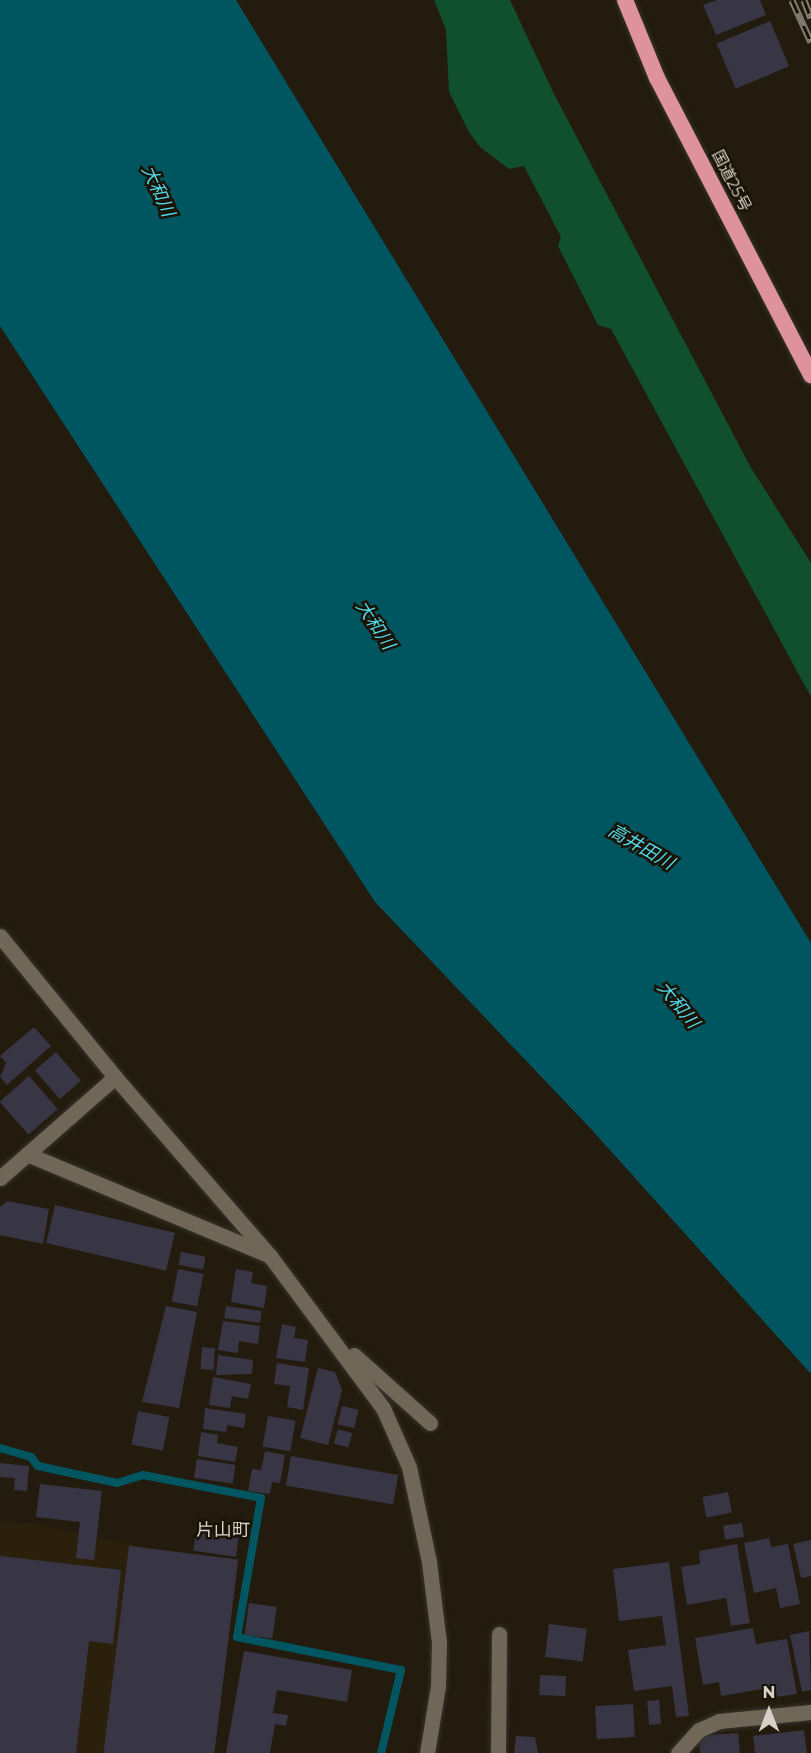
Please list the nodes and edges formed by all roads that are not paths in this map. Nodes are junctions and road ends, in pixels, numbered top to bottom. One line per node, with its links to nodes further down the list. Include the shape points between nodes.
1 (625, 0): 2 (highway, 国道25号, via 657,78)
2 (811, 375)
3 (0, 936): 4 (street)
4 (115, 1077): 5 (street); 7 (street)
5 (27, 1154): 6 (street); 7 (street)
6 (0, 1178)
7 (270, 1256): 8 (street)
8 (334, 1338): 9 (street); 12 (street, via 383,1408 409,1467 429,1562 439,1641 438,1686)
9 (430, 1423)
10 (499, 1634): 13 (street)
11 (811, 1712): 14 (street, via 719,1721 699,1730)
12 (427, 1753)
13 (498, 1753)
14 (678, 1753)

